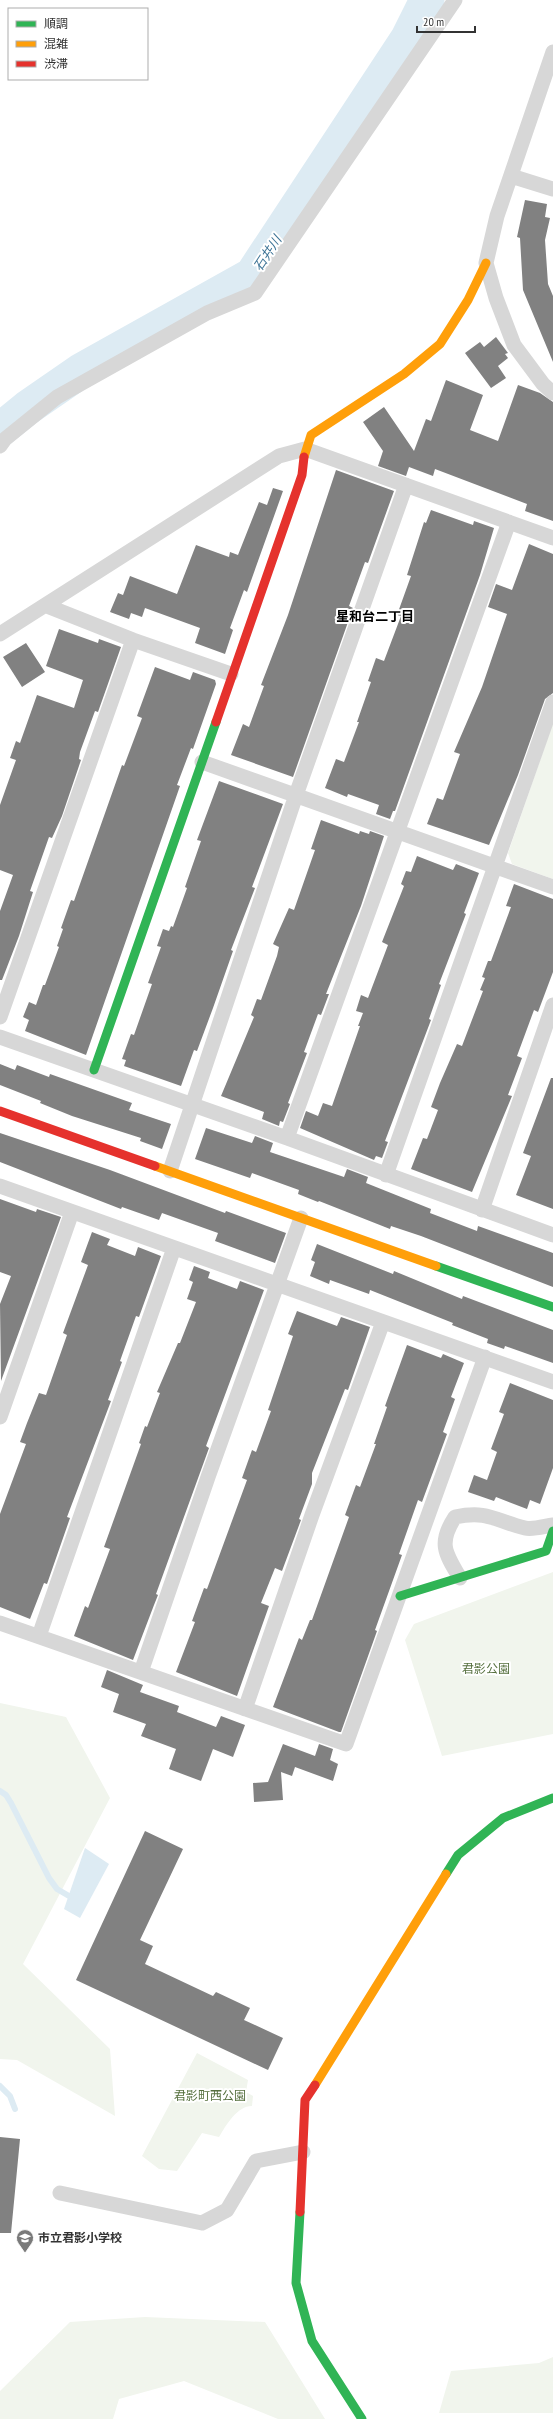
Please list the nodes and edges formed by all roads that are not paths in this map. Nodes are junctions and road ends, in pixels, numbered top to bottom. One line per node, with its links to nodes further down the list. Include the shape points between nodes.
1 (455, 0): 7 (street, via 255,293 207,313 57,397 5,439)
2 (553, 52): 3 (street)
3 (511, 176): 4 (street); 5 (street, via 497,216)
4 (553, 189)
5 (486, 263): 6 (street, via 514,345 543,384); 8 (street, via 468,300 440,344 404,374 311,435)
6 (553, 393)
7 (0, 446)
8 (305, 449): 9 (street); 12 (street, via 279,456); 15 (street, via 302,475)
9 (406, 485): 10 (street); 18 (street)
10 (509, 522): 11 (street); 19 (street)
11 (553, 538)
12 (47, 606): 13 (street); 14 (street)
13 (0, 634)
14 (134, 640): 15 (street); 23 (street)
15 (231, 674): 17 (street)
16 (553, 702): 20 (street)
17 (202, 762): 18 (street); 25 (street)
18 (296, 795): 19 (street); 26 (street)
19 (397, 831): 20 (street); 28 (street)
20 (496, 868): 21 (street); 30 (street)
21 (553, 887)
22 (553, 1005): 32 (street)
23 (0, 1017)
24 (0, 1037): 25 (street)
25 (94, 1070): 26 (street)
26 (191, 1105): 28 (street); 29 (street)
27 (0, 1111): 29 (street)
28 (287, 1138): 30 (street)
29 (170, 1171): 34 (street)
30 (386, 1175): 32 (street)
31 (0, 1186): 33 (street)
32 (482, 1210): 35 (street)
33 (72, 1212): 36 (street); 42 (street)
34 (301, 1218): 37 (street); 38 (street)
35 (553, 1235)
36 (174, 1248): 37 (street); 48 (street)
37 (276, 1283): 39 (street); 49 (street)
38 (553, 1307)
39 (383, 1322): 40 (street); 50 (street, via 312,1515)
40 (485, 1357): 41 (street); 46 (street)
41 (553, 1382)
42 (0, 1417)
43 (553, 1525): 45 (street, via 527,1529 494,1516 471,1514 455,1517 445,1532 445,1553)
44 (553, 1531): 45 (street, via 546,1551)
45 (460, 1578): 46 (street)
46 (400, 1596): 50 (street, via 346,1744)
47 (0, 1623): 48 (street)
48 (39, 1636): 49 (street)
49 (141, 1672): 50 (street)
50 (245, 1709)
51 (553, 1798): 52 (street, via 503,1818 458,1855 305,2100)
52 (303, 2152): 53 (street, via 256,2161 227,2210 202,2223); 54 (street, via 296,2283 312,2341)
53 (60, 2193)
54 (362, 2419)

